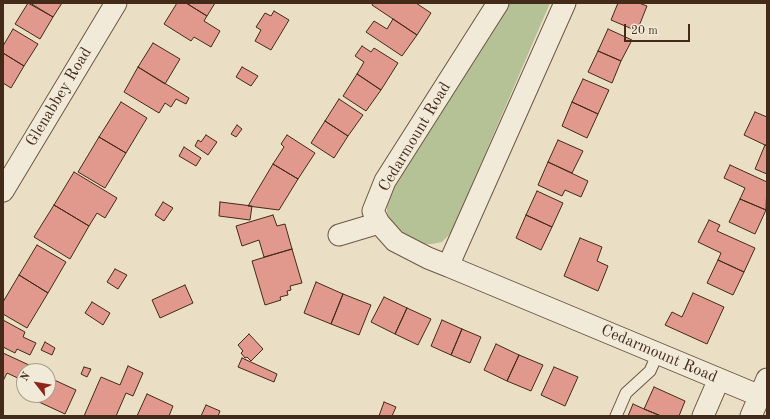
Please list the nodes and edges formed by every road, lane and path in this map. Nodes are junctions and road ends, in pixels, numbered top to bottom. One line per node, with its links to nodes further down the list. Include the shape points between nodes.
1 (116, 3): 4 (street, Glenabbey Road)
2 (498, 3): 5 (street, Cedarmount Road, via 385,181 373,211)
3 (565, 3): 7 (street)
4 (3, 191)
5 (379, 223): 6 (street); 7 (street, Cedarmount Road, via 395,241)
6 (339, 235)
7 (448, 266): 8 (street, Cedarmount Road)
8 (658, 353): 9 (street, Cedarmount Road); 11 (lane, via 650,371 626,393)
9 (719, 378): 10 (street, Cedarmount Road); 12 (street)
10 (763, 387): 13 (street)
11 (616, 416)
12 (703, 416)
13 (752, 416)

